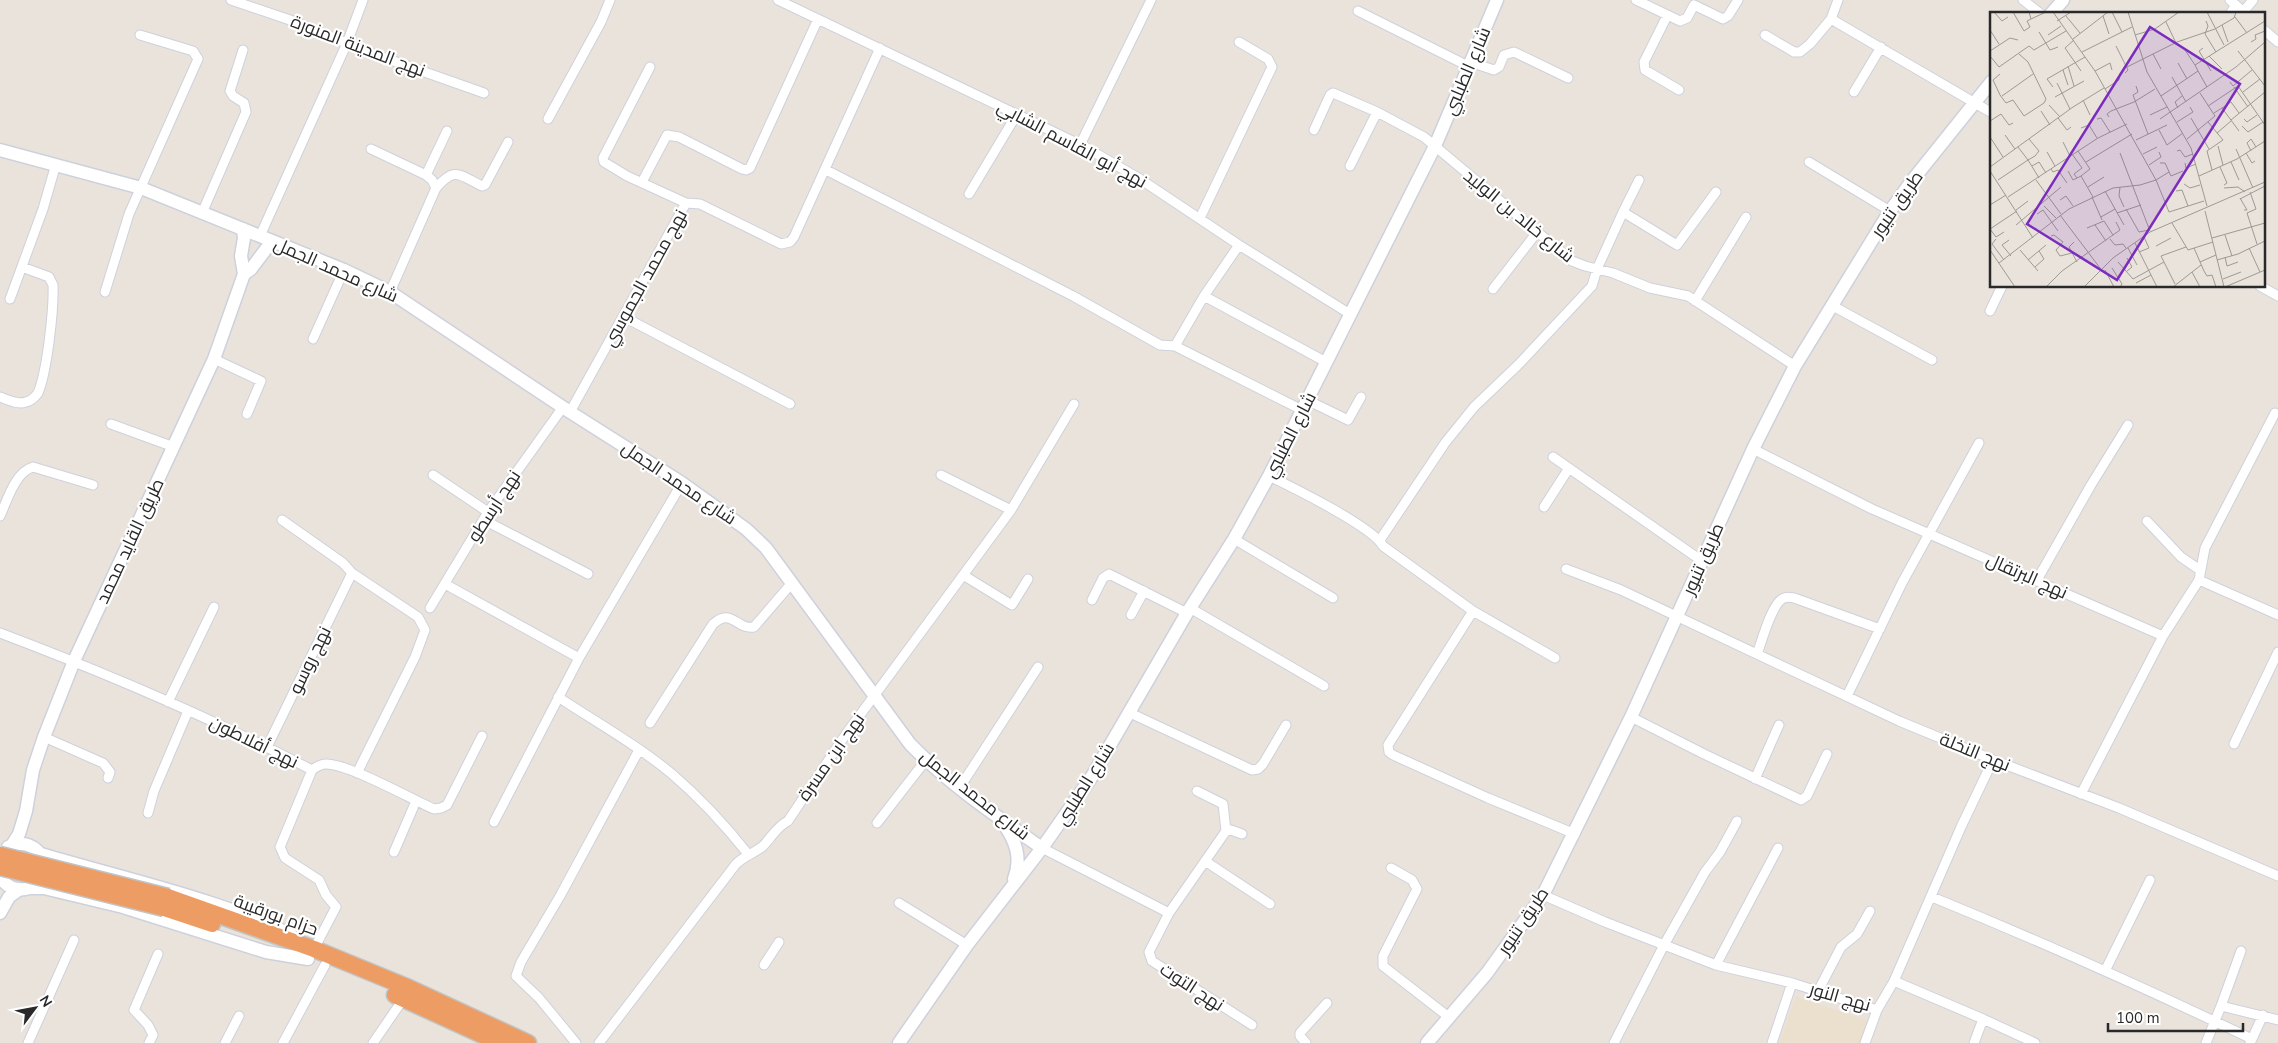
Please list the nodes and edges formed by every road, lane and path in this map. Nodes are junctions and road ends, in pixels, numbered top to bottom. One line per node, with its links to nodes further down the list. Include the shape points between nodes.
1 (231, 0): 26 (street, نهج المدينة المنورة)
2 (362, 0): 26 (street)
3 (610, 0): 41 (street)
4 (778, 0): 13 (street, نهج أبو القاسم الشابي)
5 (1151, 0): 45 (street)
6 (1497, 0): 30 (street, شارع الطبلبي)
7 (1636, 0): 18 (street)
8 (1738, 0): 18 (street, via 1723,19 1694,6 1687,18 1680,21)
9 (1838, 0): 19 (street)
10 (2023, 0): 16 (street)
11 (2063, 0): 17 (street)
12 (2253, 0): 14 (street)
13 (794, 3): 20 (street, نهج أبو القاسم الشابي)
14 (2239, 8)
15 (1358, 11): 30 (street)
16 (2038, 12)
17 (2052, 12)
18 (1667, 16): 34 (street, via 1644,62 1645,70)
19 (1831, 18): 23 (street, via 1800,52); 27 (street)
20 (818, 19): 28 (street, نهج أبو القاسم الشابي); 55 (street, via 750,168 742,169 679,137 667,135)
21 (2266, 32): 25 (street)
22 (140, 35): 56 (street, via 193,51 198,59)
23 (1765, 36)
24 (1239, 42): 65 (street, via 1268,59 1272,67)
25 (2278, 42)
26 (347, 43): 36 (street, نهج المدينة المنورة); 68 (street)
27 (1881, 47): 35 (street); 37 (street)
28 (880, 48): 40 (street, نهج أبو القاسم الشابي); 52 (street)
29 (244, 50): 63 (street, via 230,91 244,103 246,112)
30 (1469, 64): 32 (street, via 1494,70 1504,55 1514,52); 46 (street, شارع الطبلبي)
31 (650, 67): 55 (street, نهج محمد الجموسي, via 603,158 606,165)
32 (1568, 78)
33 (1990, 83): 37 (street, طريق تنيور)
34 (1679, 90)
35 (1854, 92)
36 (484, 93)
37 (1974, 101): 39 (street); 61 (street, طريق تنيور)
38 (1377, 112): 42 (street, شارع خالد بن الوليد, via 1333,93); 46 (street, شارع خالد بن الوليد); 51 (street)
39 (1990, 112)
40 (1017, 114): 45 (street, نهج أبو القاسم الشابي); 59 (street)
41 (548, 119)
42 (1314, 130)
43 (447, 131): 53 (street)
44 (508, 142): 57 (street, via 486,185 456,174 449,175)
45 (1080, 144): 65 (street, نهج أبو القاسم الشابي)
46 (1435, 146): 67 (street, شارع خالد بن الوليد); 85 (street, شارع الطبلبي)
47 (370, 149): 53 (street)
48 (0, 150): 50 (street, شارع محمد الجمل)
49 (1809, 162): 61 (street)
50 (56, 164): 56 (street, شارع محمد الجمل); 70 (street)
51 (1350, 166)
52 (826, 170): 60 (street, via 790,242 781,244 700,204); 88 (street, via 1073,296 1160,345)
53 (426, 175): 57 (street)
54 (1639, 180): 62 (street)
55 (642, 182): 60 (street, نهج محمد الجموسي)
56 (141, 188): 63 (street, شارع محمد الجمل); 77 (street, via 129,214)
57 (436, 188): 78 (street)
58 (1716, 192): 62 (street, via 1677,245)
59 (969, 194)
60 (686, 202): 86 (street, نهج محمد الجموسي)
61 (1890, 211): 83 (street, طريق تنيور)
62 (1623, 212): 71 (street)
63 (202, 213): 66 (street, شارع محمد الجمل)
64 (1746, 217): 82 (street)
65 (1200, 218): 69 (street, نهج أبو القاسم الشابي)
66 (242, 229): 68 (street, شارع محمد الجمل); 73 (street, طريق القايد محمد)
67 (1538, 231): 71 (street, شارع خالد بن الوليد, via 1572,261); 76 (street)
68 (266, 238): 72 (street, شارع محمد الجمل); 73 (street, طريق القايد محمد)
69 (1239, 245): 79 (street); 85 (street, نهج أبو القاسم الشابي)
70 (22, 268): 81 (street); 94 (street, via 49,277 53,285 47,354 34,398 20,403)
71 (1597, 269): 82 (street, شارع خالد بن الوليد, via 1650,288 1688,296); 121 (street, via 1592,286 1584,296 1469,414)
72 (344, 270): 78 (street, شارع محمد الجمل); 87 (street)
73 (244, 274): 89 (street, طريق القايد محمد)
74 (2001, 288): 84 (street)
75 (2264, 288): 80 (street)
76 (1494, 289)
77 (105, 292)
78 (390, 292): 98 (street, شارع محمد الجمل)
79 (1204, 296): 88 (street); 91 (street)
80 (2278, 296)
81 (10, 299)
82 (1695, 301): 92 (street, شارع خالد بن الوليد)
83 (1831, 305): 90 (street); 92 (street, طريق تنيور)
84 (1990, 311)
85 (1350, 314): 91 (street, شارع الطبلبي)
86 (624, 317): 95 (street); 98 (street, نهج محمد الجموسي)
87 (313, 339)
88 (1175, 346): 97 (street)
89 (214, 359): 100 (street, via 261,381); 104 (street, طريق القايد محمد)
90 (1932, 360)
91 (1326, 362): 97 (street, شارع الطبلبي)
92 (1795, 366): 105 (street, طريق تنيور)
93 (1361, 397): 97 (street, via 1348,420)
94 (0, 398)
95 (790, 404)
96 (1074, 404): 114 (street, نهج ابن مسرة)
97 (1305, 405): 110 (street, شارع الطبلبي)
98 (567, 409): 111 (street, شارع محمد الجمل); 116 (street, نهج أرسطو)
99 (2275, 413): 124 (street, via 2205,548)
100 (246, 414)
101 (111, 424): 104 (street)
102 (2128, 425): 129 (street)
103 (1979, 444): 119 (street)
104 (174, 446): 150 (street, طريق القايد محمد)
105 (1754, 449): 119 (street, نهج البرتقال, via 1835,492); 122 (street, طريق تنيور)
106 (1553, 457): 107 (street)
107 (1569, 468): 113 (street); 122 (street)
108 (433, 475): 116 (street)
109 (941, 475): 114 (street)
110 (1270, 476): 120 (street, شارع الطبلبي); 121 (street)
111 (682, 483): 132 (street, شارع محمد الجمل, via 746,529 766,548); 148 (street)
112 (93, 485): 115 (street, via 28,469 21,475)
113 (1544, 507)
114 (1011, 510): 127 (street, نهج ابن مسرة)
115 (0, 516)
116 (486, 516): 126 (street); 131 (street, نهج أرسطو)
117 (282, 520): 125 (street, via 343,563)
118 (2147, 521): 124 (street, via 2181,556)
119 (1928, 533): 129 (street, نهج البرتقال); 143 (street)
120 (1234, 539): 134 (street); 138 (street, شارع الطبلبي)
121 (1380, 540): 139 (street, via 1383,546)
122 (1702, 561): 142 (street, طريق تنيور)
123 (1566, 569): 142 (street, نهج النخلة)
124 (2200, 570): 130 (street)
125 (352, 573): 166 (street, نهج روسو); 172 (street, via 418,617 425,630)
126 (588, 574)
127 (963, 575): 128 (street, via 1012,605); 153 (street, نهج ابن مسرة)
128 (1028, 579)
129 (2038, 580): 145 (street, نهج البرتقال)
130 (2198, 580): 141 (street); 145 (street)
131 (445, 584): 137 (street, نهج أرسطو); 148 (street)
132 (791, 584): 153 (street, شارع محمد الجمل); 160 (street, via 754,627 749,628 728,617 713,624)
133 (1144, 591): 135 (street, via 1109,574 1103,578); 138 (street); 140 (street)
134 (1333, 598)
135 (1092, 600)
136 (214, 607): 156 (street)
137 (430, 608)
138 (1189, 611): 152 (street); 158 (street, شارع الطبلبي)
139 (1473, 611): 149 (street); 187 (street, via 1388,745 1389,752)
140 (1131, 615)
141 (2278, 615)
142 (1678, 616): 147 (street, نهج النخلة); 159 (street, طريق تنيور)
143 (1880, 629): 147 (street, via 1797,599 1784,598 1774,609); 154 (street)
144 (0, 633): 150 (street, نهج أفلاطون)
145 (2163, 636): 177 (street)
146 (2278, 652): 165 (street)
147 (1757, 654): 154 (street, نهج النخلة)
148 (579, 658): 155 (street)
149 (1555, 658)
150 (74, 661): 156 (street, نهج أفلاطون); 164 (street, طريق القايد محمد)
151 (1038, 667): 175 (street)
152 (1324, 686)
153 (875, 694): 169 (street, شارع محمد الجمل, via 910,744); 193 (street, نهج ابن مسرة, via 786,821 776,828 762,847)
154 (1847, 696): 170 (street, نهج النخلة)
155 (558, 697): 167 (street); 183 (street)
156 (168, 702): 157 (street, نهج أفلاطون)
157 (188, 710): 166 (street, نهج أفلاطون); 180 (street)
158 (1128, 712): 161 (street, via 1252,770 1263,764); 188 (street, شارع الطبلبي, via 1091,778)
159 (1631, 716): 174 (street); 187 (street, طريق تنيور)
160 (650, 723)
161 (1286, 725)
162 (1779, 725): 174 (street)
163 (482, 736): 178 (street, نهج أفلاطون, via 447,804 434,809)
164 (44, 737): 173 (street, via 103,763 110,772); 179 (street, طريق القايد محمد, via 28,790)
165 (2234, 744)
166 (267, 747): 171 (street, نهج أفلاطون)
167 (639, 750): 193 (street, via 699,798); 242 (street, via 516,976)
168 (1827, 754): 174 (street, via 1807,796 1801,800)
169 (926, 760): 175 (street, شارع محمد الجمل); 184 (street)
170 (1993, 760): 177 (street, نهج النخلة); 202 (street, نهج النور)
171 (312, 770): 172 (street, نهج أفلاطون, via 324,764); 215 (street, via 280,847 285,858 319,880 336,907)
172 (357, 773): 178 (street, نهج أفلاطون)
173 (108, 778)
174 (1755, 780)
175 (960, 787): 181 (street, شارع محمد الجمل)
176 (1197, 791): 185 (street, via 1223,804)
177 (2081, 794): 196 (street, نهج النخلة)
178 (416, 801): 192 (street)
179 (26, 811): 190 (street, طريق القايد محمد, via 19,834); 191 (street, طريق القايد محمد, via 30,835)
180 (148, 813)
181 (1000, 819): 188 (street, شارع محمد الجمل); 199 (street, via 1013,838 1018,855)
182 (1737, 821): 212 (street)
183 (494, 822)
184 (877, 823)
185 (1226, 831): 186 (street); 194 (street, نهج التوت)
186 (1242, 834)
187 (1575, 834): 201 (street, طريق تنيور)
188 (1042, 848): 199 (street, شارع محمد الجمل); 208 (street)
189 (1778, 848): 218 (street)
190 (4, 850): 191 (street, via 22,843); 203 (highway, حزام بورقيبة, bridge)
191 (38, 851): 200 (street, طريق القايد محمد, via 44,861 42,877); 215 (street, via 249,916 276,927)
192 (394, 852)
193 (750, 853): 243 (street, نهج ابن مسرة, via 732,869)
194 (1205, 861): 205 (street); 208 (street, نهج التوت)
195 (1391, 868): 229 (street, via 1412,880 1417,889 1383,956 1383,966)
196 (2278, 876)
197 (1, 877): 200 (street, via 8,886); 203 (highway, حزام بورقيبة, bridge); 206 (street)
198 (2150, 880): 219 (street)
199 (1010, 888): 211 (street, شارع محمد الجمل)
200 (25, 889): 206 (street); 215 (street, via 44,888 123,907 266,952)
201 (1543, 895): 212 (street, نهج النور); 229 (street, طريق تنيور)
202 (1932, 898): 219 (street); 220 (street, نهج النور)
203 (166, 903): 215 (highway, حزام بورقيبة)
204 (899, 903): 211 (street)
205 (1270, 904)
206 (3, 908)
207 (1870, 912): 222 (street, via 1857,934 1841,946)
208 (1169, 913): 233 (street, نهج التوت, via 1149,952 1152,961)
209 (74, 940): 236 (street)
210 (779, 942): 217 (street)
211 (967, 945): 244 (street, شارع محمد الجمل)
212 (1664, 945): 218 (street, نهج النور); 247 (street)
213 (2241, 951): 225 (street)
214 (158, 954): 234 (street, via 134,1010 148,1026)
215 (311, 954): 216 (highway, حزام بورقيبة); 241 (highway, حزام بورقيبة, via 409,988)
216 (325, 965): 223 (highway, حزام بورقيبة); 238 (street)
217 (764, 965)
218 (1716, 965): 221 (street, نهج النور)
219 (2105, 971): 232 (street)
220 (1894, 981): 226 (street, نهج النور); 230 (street)
221 (1792, 983): 222 (street, نهج النور); 248 (street)
222 (1818, 991): 226 (street, نهج النور)
223 (404, 998): 239 (street); 240 (highway, حزام بورقيبة)
224 (1326, 1003): 245 (street, via 1300,1033)
225 (2221, 1006): 227 (street); 232 (street)
226 (1877, 1010): 249 (street)
227 (2263, 1015): 231 (street); 235 (street)
228 (239, 1016): 237 (street)
229 (1450, 1018): 246 (street, طريق تنيور)
230 (1983, 1019): 250 (street); 251 (street)
231 (2278, 1020)
232 (2215, 1021): 235 (street); 252 (street)
233 (1252, 1025)
234 (151, 1039)
235 (2251, 1041)
236 (28, 1043)
237 (225, 1043)
238 (283, 1043)
239 (373, 1043)
240 (500, 1043)
241 (528, 1043)
242 (576, 1043)
243 (599, 1043)
244 (899, 1043)
245 (1306, 1043)
246 (1427, 1043)
247 (1614, 1043)
248 (1772, 1043)
249 (1865, 1043)
250 (1974, 1043)
251 (2035, 1043)
252 (2206, 1043)

